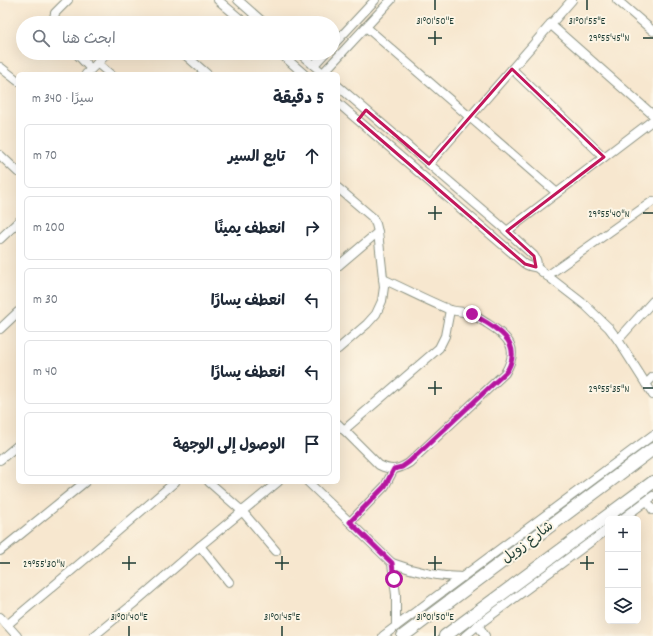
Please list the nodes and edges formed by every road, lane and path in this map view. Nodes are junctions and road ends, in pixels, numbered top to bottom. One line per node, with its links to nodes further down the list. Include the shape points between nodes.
1 (68, 0): 8 (street, via 55,12)
2 (218, 0): 9 (street)
3 (238, 0): 10 (street)
4 (375, 0): 14 (street)
5 (391, 0): 12 (street)
6 (572, 0): 11 (street)
7 (617, 0): 13 (street)
8 (54, 16)
9 (237, 16)
10 (256, 16)
11 (550, 24): 26 (street); 36 (street)
12 (366, 27): 15 (street); 37 (street)
13 (653, 31)
14 (340, 38)
15 (340, 55)
16 (83, 60): 25 (street)
17 (101, 60): 25 (street)
18 (191, 60): 28 (street)
19 (288, 60): 29 (street)
20 (308, 60): 23 (street)
21 (319, 60): 23 (street)
22 (336, 60): 31 (street)
23 (314, 65): 30 (street)
24 (0, 67): 32 (street)
25 (91, 69): 27 (street)
26 (512, 69): 37 (street); 41 (street)
27 (102, 72)
28 (205, 72)
29 (302, 72)
30 (321, 72)
31 (325, 72)
32 (16, 79)
33 (340, 88): 35 (street)
34 (340, 105): 38 (street)
35 (366, 110): 38 (street); 42 (street)
36 (653, 115)
37 (470, 117): 42 (street); 45 (street)
38 (358, 120): 52 (street, via 525,264)
39 (653, 120): 41 (street)
40 (0, 155): 43 (street)
41 (604, 157): 45 (street)
42 (429, 164): 48 (street)
43 (16, 170)
44 (340, 190): 49 (street, via 372,217)
45 (556, 193): 48 (street)
46 (653, 201): 53 (street)
47 (16, 224): 50 (street)
48 (507, 231): 52 (street, via 534,256)
49 (378, 232): 51 (street); 54 (street)
50 (0, 239)
51 (340, 264)
52 (536, 267): 53 (street)
53 (547, 276): 59 (street, via 585,304)
54 (383, 279): 56 (street); 60 (street, via 384,294 376,314)
55 (653, 301): 59 (street)
56 (450, 310): 65 (street, via 446,336 439,348); 70 (street, via 472,314 500,331 511,346 510,365 505,373 409,462)
57 (16, 314): 58 (street)
58 (0, 329)
59 (618, 340): 62 (street)
60 (340, 348)
61 (653, 377): 62 (street)
62 (646, 384): 63 (street)
63 (653, 395)
64 (340, 426): 65 (street)
65 (344, 430): 70 (street, via 379,465)
66 (653, 435): 78 (street)
67 (16, 447): 69 (street)
68 (653, 449): 78 (main road, شارع زويل)
69 (0, 460)
70 (394, 469): 82 (street, via 385,486)
71 (653, 482): 84 (main road, شارع زويل)
72 (83, 484): 86 (street)
73 (172, 484): 93 (street)
74 (211, 484): 80 (street)
75 (276, 484): 80 (street)
76 (310, 484): 82 (street)
77 (650, 499): 79 (street); 81 (street)
78 (567, 506): 89 (street); 94 (main road, شارع زويل)
79 (653, 510)
80 (242, 511): 85 (street); 87 (street)
81 (626, 516)
82 (350, 522): 88 (street)
83 (605, 530): 84 (street)
84 (578, 544): 92 (street); 98 (main road, شارع زويل)
85 (200, 546): 90 (street); 96 (street)
86 (0, 551)
87 (276, 551)
88 (392, 563): 89 (street, via 428,574); 94 (street)
89 (463, 577): 94 (street)
90 (229, 582)
91 (0, 617): 93 (street)
92 (478, 625): 99 (street); 100 (street)
93 (7, 626): 95 (street)
94 (399, 631): 97 (street)
95 (17, 636)
96 (94, 636)
97 (382, 636)
98 (445, 636)
99 (465, 636)
100 (485, 636)

